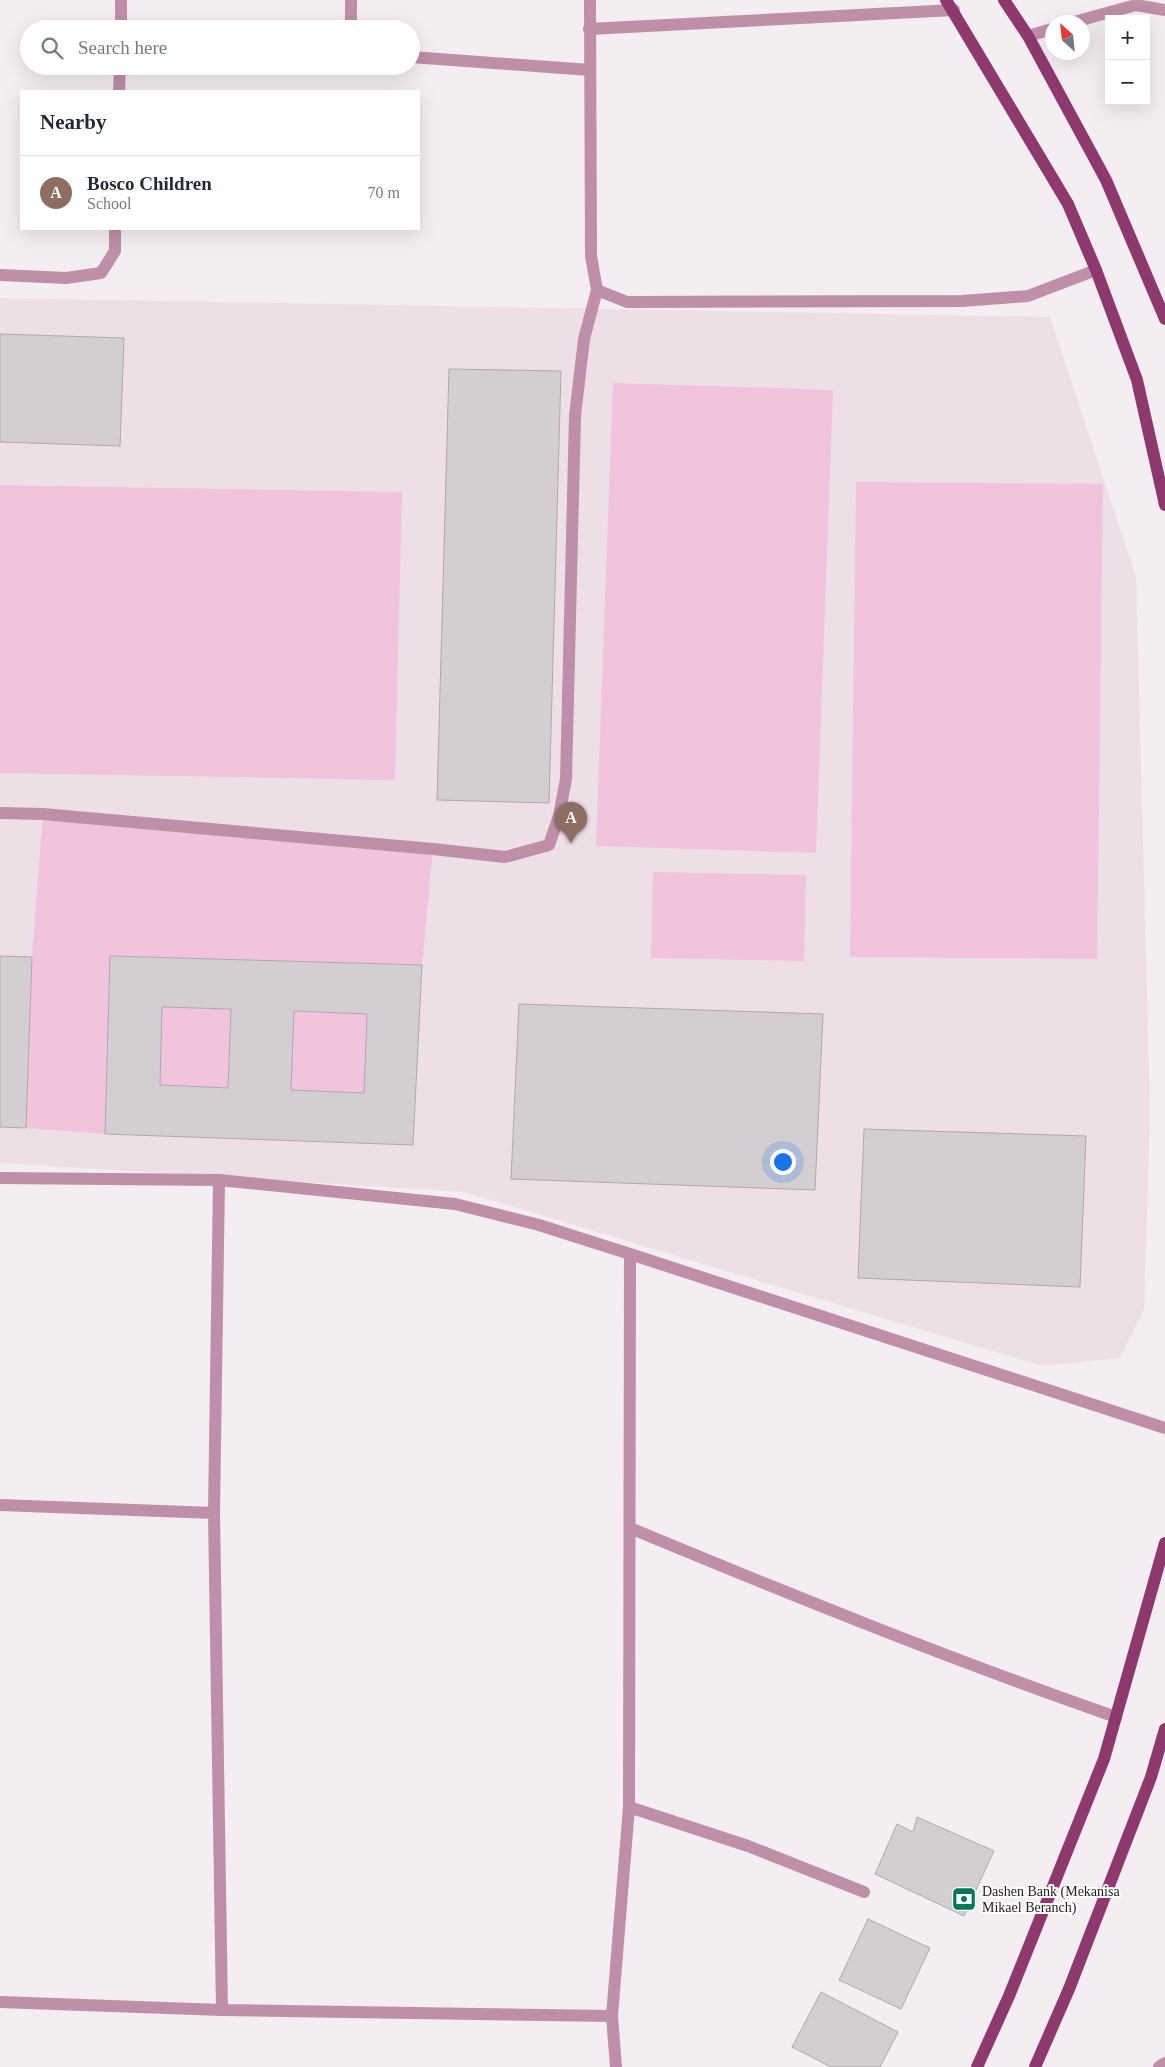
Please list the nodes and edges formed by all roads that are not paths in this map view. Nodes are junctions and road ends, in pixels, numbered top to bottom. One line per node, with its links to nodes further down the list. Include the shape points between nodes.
1 (121, 0): 9 (street)
2 (351, 0): 10 (street)
3 (590, 0): 11 (street)
4 (1004, 0): 13 (main road)
5 (1136, 3): 7 (street); 8 (street)
6 (950, 5): 11 (street); 19 (main road, via 1068,204)
7 (1165, 10)
8 (1090, 17)
9 (121, 20)
10 (351, 20)
11 (589, 29): 15 (street)
12 (1045, 31): 13 (street)
13 (1028, 36): 22 (main road, via 1106,180)
14 (420, 58): 15 (street)
15 (590, 70): 21 (street, via 590,256)
16 (120, 75): 17 (street)
17 (119, 90)
18 (115, 230): 20 (street, via 115,251 101,273 66,278)
19 (1096, 270): 21 (street, via 1028,296 962,301 627,302); 23 (main road, via 1136,380)
20 (0, 275)
21 (597, 290): 24 (street, via 584,339 576,416 566,778 559,816 549,845 505,857 42,814)
22 (1165, 319)
23 (1165, 505)
24 (0, 813)
25 (0, 1178): 26 (street)
26 (219, 1180): 27 (street, via 455,1204 539,1225); 30 (street)
27 (630, 1254): 28 (street); 31 (street)
28 (1165, 1428)
29 (0, 1505): 30 (street)
30 (214, 1513): 39 (street)
31 (630, 1528): 34 (street, via 996,1675); 36 (street)
32 (1165, 1544): 33 (main road)
33 (1161, 1573): 34 (main road)
34 (1116, 1717): 43 (main road, via 1097,1778)
35 (1165, 1729): 44 (main road, via 1144,1796)
36 (629, 1807): 37 (street, via 748,1846); 40 (street)
37 (864, 1892)
38 (0, 2002): 39 (street)
39 (222, 2010): 40 (street)
40 (612, 2016): 42 (street)
41 (1165, 2063): 45 (street)
42 (616, 2067)
43 (977, 2067)
44 (1035, 2067)
45 (1159, 2067)

